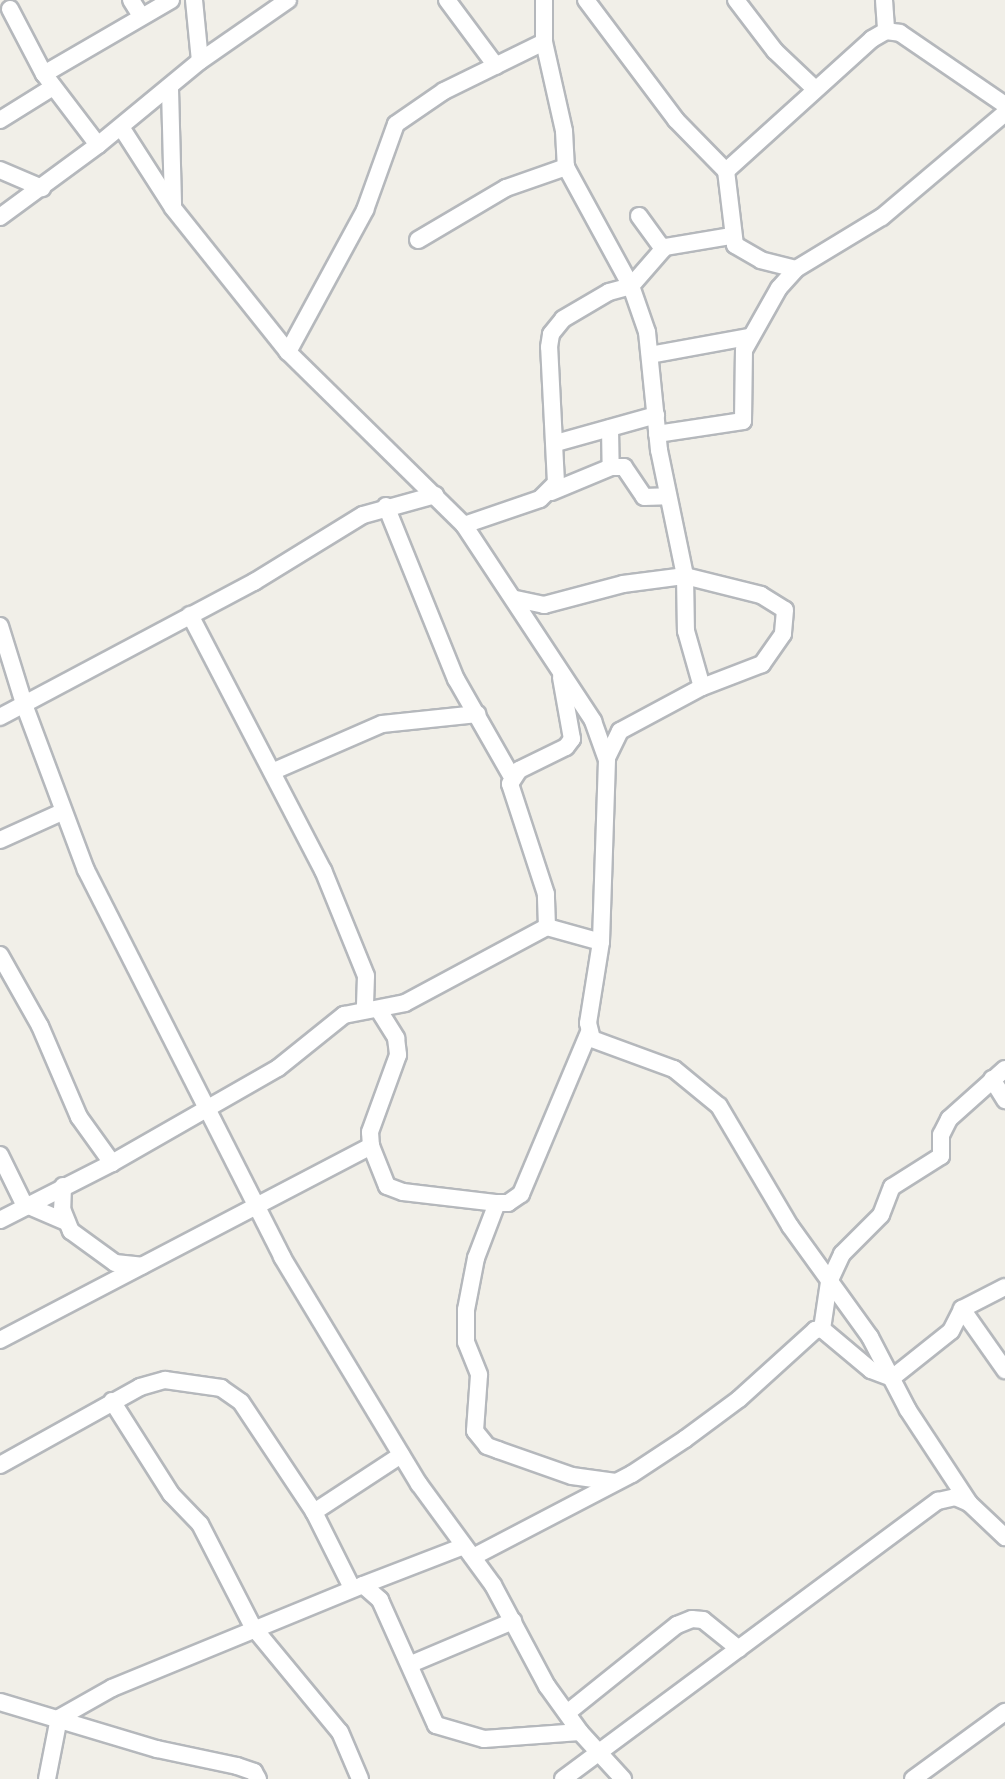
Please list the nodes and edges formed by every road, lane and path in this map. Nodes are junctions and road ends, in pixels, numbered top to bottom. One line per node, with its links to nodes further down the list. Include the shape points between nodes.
1 (131, 0): 11 (street)
2 (171, 0): 11 (street)
3 (194, 0): 14 (street)
4 (288, 0): 14 (street)
5 (447, 0): 15 (street)
6 (544, 0): 13 (street)
7 (586, 0): 26 (street, via 669,111)
8 (736, 0): 18 (street, via 775,51)
9 (884, 0): 12 (street)
10 (11, 7): 16 (street)
11 (141, 16): 16 (street)
12 (886, 31): 18 (street); 19 (street, via 900,33)
13 (544, 42): 15 (street); 24 (street, via 564,131)
14 (201, 61): 17 (street)
15 (496, 66): 37 (street, via 444,91 396,124 365,210)
16 (49, 80): 21 (street); 23 (street)
17 (170, 89): 22 (street); 28 (street)
18 (815, 89): 26 (street)
19 (1005, 105)
20 (1005, 113): 34 (street, via 882,217)
21 (0, 120)
22 (121, 127): 23 (street); 28 (street)
23 (98, 145): 27 (street)
24 (566, 167): 32 (street, via 506,188); 35 (street)
25 (0, 170): 27 (street)
26 (726, 171): 31 (street)
27 (41, 188): 30 (street)
28 (173, 208): 37 (street)
29 (639, 216): 33 (street)
30 (0, 217)
31 (732, 236): 33 (street); 34 (street, via 743,252)
32 (418, 240)
33 (663, 249): 35 (street)
34 (796, 270): 36 (street)
35 (631, 286): 38 (street); 42 (street, via 583,304 551,334 549,394)
36 (748, 337): 38 (street); 41 (street, via 741,377 743,421)
37 (288, 352): 45 (street)
38 (650, 355): 39 (street)
39 (656, 415): 40 (street); 41 (street)
40 (610, 428): 42 (street); 43 (street)
41 (657, 433): 46 (street)
42 (556, 443): 44 (street, via 558,472)
43 (611, 467): 44 (street); 46 (street, via 629,470 644,497)
44 (551, 492): 48 (street)
45 (435, 495): 47 (street); 48 (street)
46 (667, 496): 49 (street)
47 (386, 506): 51 (street, via 332,532); 56 (street, via 436,635)
48 (464, 525): 50 (street)
49 (685, 576): 50 (street, via 623,583 544,605); 54 (street, via 686,631); 54 (street, via 774,600 785,610 787,620 762,664)
50 (516, 599): 53 (street)
51 (190, 615): 55 (street, via 53,687); 59 (street)
52 (0, 626): 55 (street)
53 (560, 673): 58 (street, via 593,722); 60 (street, via 572,739 566,747)
54 (702, 687): 58 (street, via 620,731)
55 (25, 707): 57 (street); 61 (street)
56 (477, 714): 59 (street, via 382,724); 60 (street)
57 (0, 717)
58 (607, 760): 64 (street)
59 (274, 771): 66 (street, via 359,954)
60 (512, 777): 63 (street, via 512,793 546,894)
61 (62, 812): 62 (street); 70 (street, via 108,920)
62 (0, 839)
63 (547, 927): 64 (street); 66 (street, via 433,990)
64 (601, 942): 67 (street)
65 (1, 960): 73 (street, via 40,1026 75,1109)
66 (373, 1011): 70 (street, via 344,1015 278,1068); 71 (street, via 396,1038 398,1055 373,1118)
67 (589, 1032): 75 (street, via 521,1194 508,1203); 81 (street, via 601,1045 674,1069 719,1106)
68 (998, 1074): 69 (street); 81 (street, via 943,1128 941,1156 889,1191 881,1215 842,1254)
69 (1005, 1100)
70 (205, 1107): 73 (street); 77 (street)
71 (371, 1146): 75 (street, via 387,1186 394,1191); 77 (street)
72 (0, 1156): 76 (street)
73 (112, 1163): 74 (street)
74 (63, 1185): 76 (street); 79 (street)
75 (497, 1203): 93 (street, via 476,1258 466,1311 467,1342 480,1386 475,1431 487,1446 498,1450 572,1476)
76 (24, 1204): 78 (street); 79 (street)
77 (255, 1206): 80 (street); 91 (street, via 311,1311)
78 (0, 1220)
79 (64, 1221): 80 (street, via 85,1244 115,1264)
80 (144, 1266): 87 (street)
81 (829, 1282): 83 (street); 85 (street)
82 (1005, 1287): 84 (street)
83 (840, 1296): 85 (street); 89 (street)
84 (962, 1309): 88 (street); 89 (street, via 951,1331)
85 (825, 1311): 86 (street)
86 (822, 1329): 89 (street, via 871,1370); 93 (street, via 794,1345 713,1420)
87 (0, 1340)
88 (1005, 1370)
89 (892, 1378): 94 (street)
90 (112, 1401): 92 (street); 95 (street, via 165,1380 233,1392); 100 (street, via 170,1494 200,1524)
91 (401, 1455): 95 (street); 97 (street)
92 (0, 1465)
93 (616, 1482): 97 (street)
94 (969, 1503): 96 (street); 101 (street, via 955,1497 920,1511)
95 (314, 1512): 98 (street)
96 (1005, 1537)
97 (468, 1552): 98 (street); 99 (street)
98 (358, 1586): 100 (street); 102 (street, via 380,1600)
99 (513, 1621): 102 (street); 105 (street)
100 (253, 1627): 106 (street, via 112,1688); 111 (street, via 340,1732)
101 (739, 1648): 105 (street, via 703,1620 685,1622); 108 (street)
102 (411, 1664): 107 (street, via 426,1713 436,1725 484,1738 525,1739)
103 (0, 1702): 106 (street)
104 (1005, 1712): 114 (street)
105 (567, 1713): 107 (street)
106 (60, 1718): 109 (street); 110 (street, via 157,1749 237,1766 254,1772)
107 (580, 1732): 108 (street)
108 (597, 1751): 112 (street); 113 (street)
109 (47, 1779)
110 (258, 1779)
111 (360, 1779)
112 (563, 1779)
113 (624, 1779)
114 (913, 1779)

